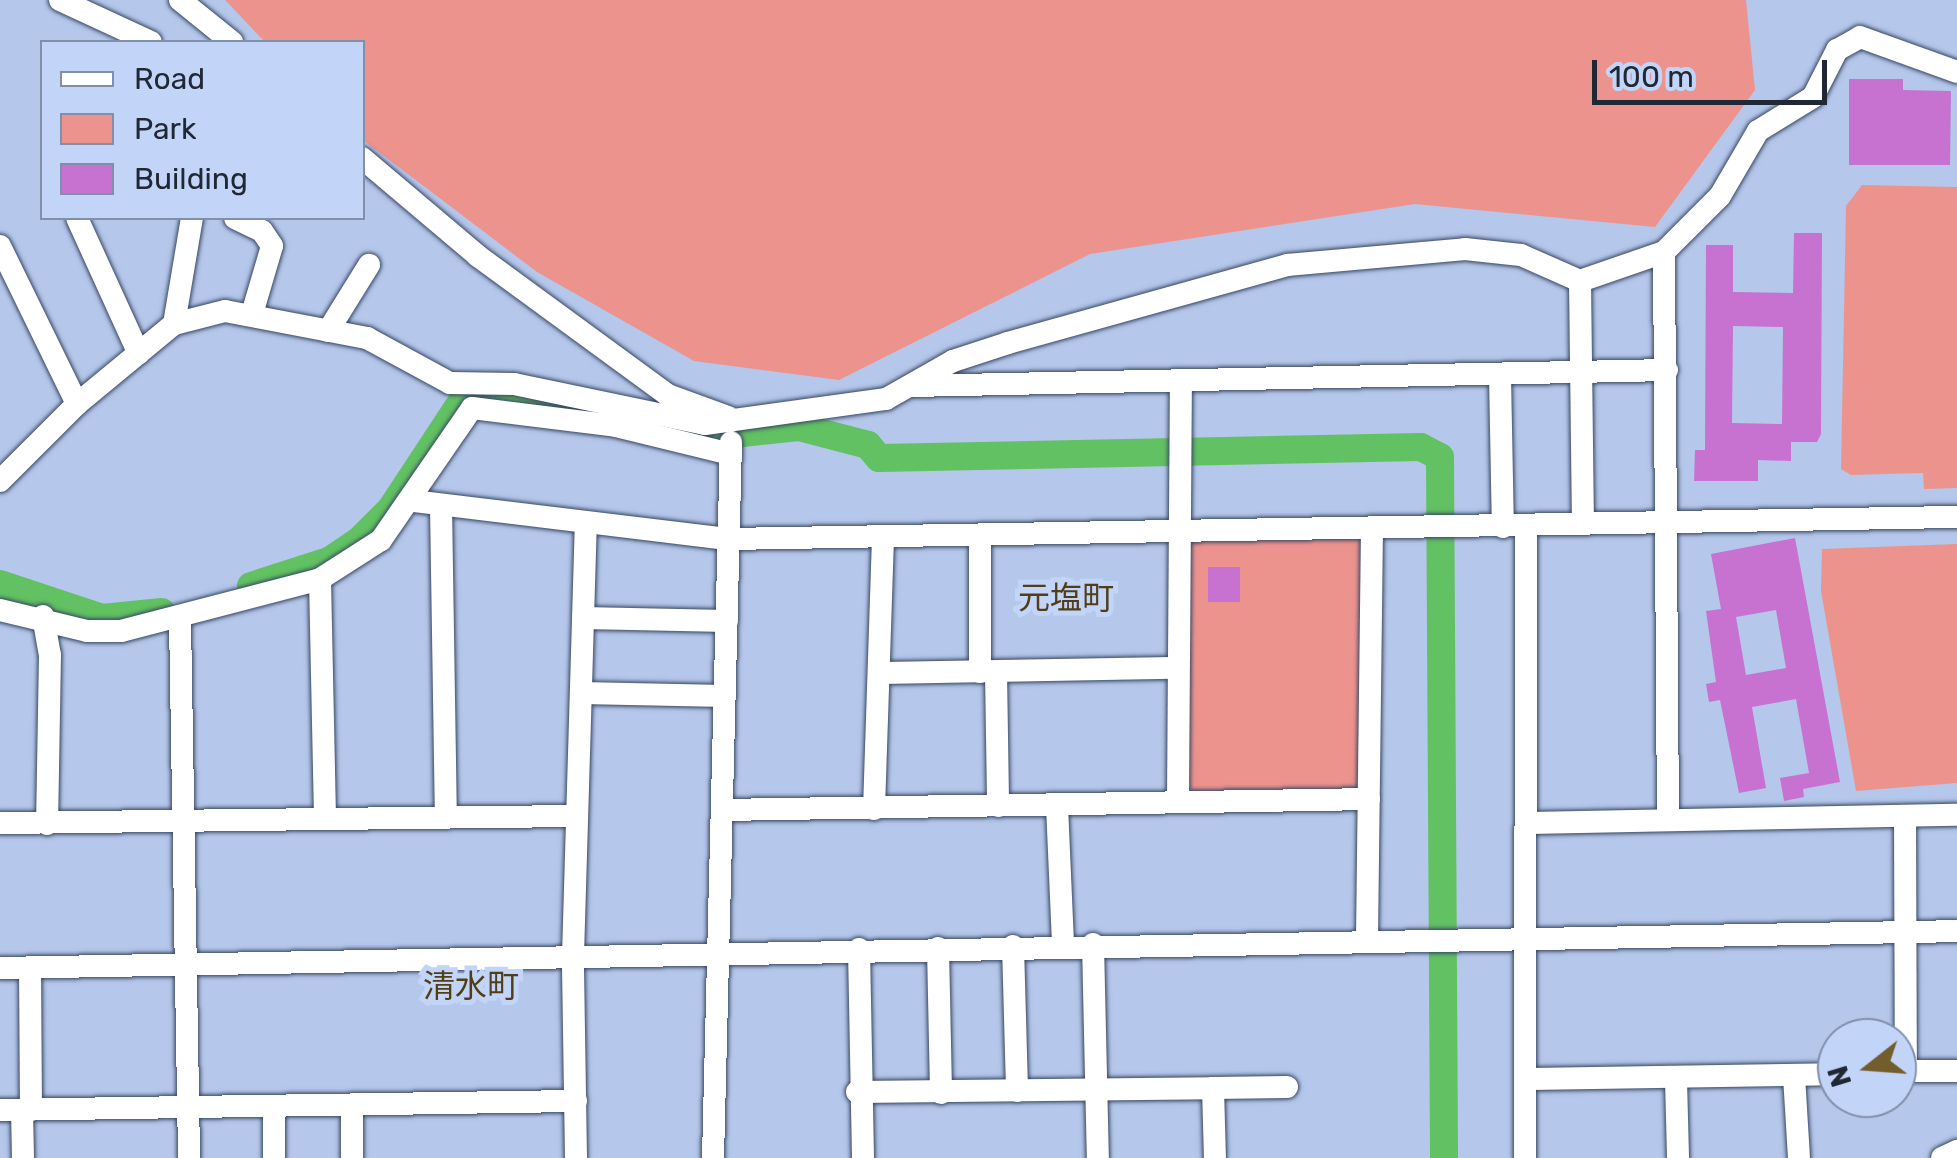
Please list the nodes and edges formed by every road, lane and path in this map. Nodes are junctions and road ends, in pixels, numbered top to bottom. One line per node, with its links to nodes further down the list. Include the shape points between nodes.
1 (60, 0): 3 (street)
2 (180, 0): 4 (street)
3 (147, 40)
4 (230, 40)
5 (1957, 72): 11 (street, via 1860,37 1837,50 1812,97 1758,131 1720,196)
6 (367, 165): 24 (street, via 668,395)
7 (78, 220): 17 (street)
8 (192, 220): 15 (street)
9 (238, 220): 14 (street, via 262,231 272,246)
10 (0, 246): 23 (street)
11 (1664, 252): 13 (street); 18 (street)
12 (369, 265): 16 (street)
13 (1580, 281): 19 (street); 22 (street, via 1520,254 1465,249 1287,265 1008,342 953,361)
14 (252, 314): 15 (street, via 225,311); 16 (street)
15 (174, 324): 17 (street)
16 (328, 331): 24 (street, via 366,338 450,382 514,384 705,424)
17 (139, 354): 23 (street)
18 (1667, 370): 19 (street); 30 (street)
19 (1580, 371): 20 (street); 32 (street)
20 (1500, 376): 21 (street); 33 (street)
21 (1181, 384): 22 (street); 35 (street)
22 (911, 386): 24 (street, via 854,406)
23 (77, 404): 26 (street)
24 (732, 418): 25 (street)
25 (731, 454): 27 (street, via 616,426 472,408 452,430); 38 (street)
26 (0, 481)
27 (413, 501): 28 (street); 39 (street, via 382,540)
28 (442, 506): 31 (street); 56 (street)
29 (1957, 517): 30 (street)
30 (1665, 523): 32 (street); 62 (street)
31 (586, 524): 38 (street); 42 (street)
32 (1583, 524): 33 (street)
33 (1514, 526): 34 (street); 64 (street)
34 (1372, 528): 35 (street); 50 (street)
35 (1179, 530): 36 (street); 45 (street)
36 (980, 537): 37 (street); 46 (street)
37 (883, 538): 38 (street); 47 (street)
38 (729, 539): 44 (street)
39 (320, 579): 43 (street); 61 (street)
40 (0, 610): 41 (street)
41 (43, 616): 43 (street, via 100,632); 65 (street, via 50,655)
42 (583, 618): 44 (street); 48 (street)
43 (180, 619): 60 (street)
44 (727, 621): 49 (street)
45 (1176, 668): 46 (street); 51 (street)
46 (988, 672): 47 (street); 52 (street)
47 (879, 673): 54 (street)
48 (581, 693): 49 (street); 58 (street)
49 (725, 696): 55 (street)
50 (1369, 799): 51 (street); 68 (street)
51 (1178, 800): 53 (street)
52 (998, 806): 53 (street); 54 (street)
53 (1057, 806): 71 (street)
54 (874, 809): 55 (street)
55 (722, 810): 75 (street)
56 (446, 814): 58 (street); 61 (street)
57 (1957, 815): 59 (street)
58 (577, 816): 76 (street)
59 (1905, 816): 62 (street); 67 (street)
60 (184, 818): 61 (street); 65 (street); 77 (street)
61 (325, 818)
62 (1668, 820): 64 (street)
63 (0, 823): 65 (street)
64 (1527, 823): 69 (street)
65 (47, 824)
66 (1957, 930): 67 (street)
67 (1905, 932): 69 (street); 80 (street)
68 (1367, 938): 69 (street); 70 (street)
69 (1527, 938): 85 (street)
70 (1093, 944): 71 (street); 90 (street)
71 (1064, 945): 72 (street)
72 (1013, 946): 73 (street); 89 (street)
73 (938, 948): 74 (street); 92 (street)
74 (859, 949): 75 (street); 91 (street)
75 (718, 952): 76 (street); 104 (street)
76 (573, 956): 77 (street); 93 (street)
77 (186, 964): 79 (street); 96 (street)
78 (0, 968): 79 (street)
79 (30, 968): 97 (street)
80 (1903, 1018)
81 (1917, 1071): 82 (street)
82 (1957, 1071)
83 (1817, 1075): 84 (street)
84 (1794, 1076): 86 (street); 110 (street)
85 (1525, 1080): 86 (street); 108 (street)
86 (1676, 1080): 109 (street)
87 (1288, 1087): 88 (street)
88 (1213, 1088): 90 (street); 107 (street)
89 (1017, 1091): 90 (street); 92 (street)
90 (1098, 1091): 106 (street)
91 (857, 1092): 92 (street); 105 (street)
92 (941, 1093)
93 (576, 1100): 94 (street); 103 (street)
94 (352, 1105): 95 (street); 102 (street)
95 (274, 1106): 96 (street); 101 (street)
96 (188, 1108): 97 (street); 100 (street)
97 (18, 1110): 99 (street)
98 (1957, 1151): 111 (street)
99 (23, 1158)
100 (189, 1158)
101 (274, 1158)
102 (352, 1158)
103 (576, 1158)
104 (713, 1158)
105 (864, 1158)
106 (1098, 1158)
107 (1214, 1158)
108 (1525, 1158)
109 (1678, 1158)
110 (1799, 1158)
111 (1942, 1158)

